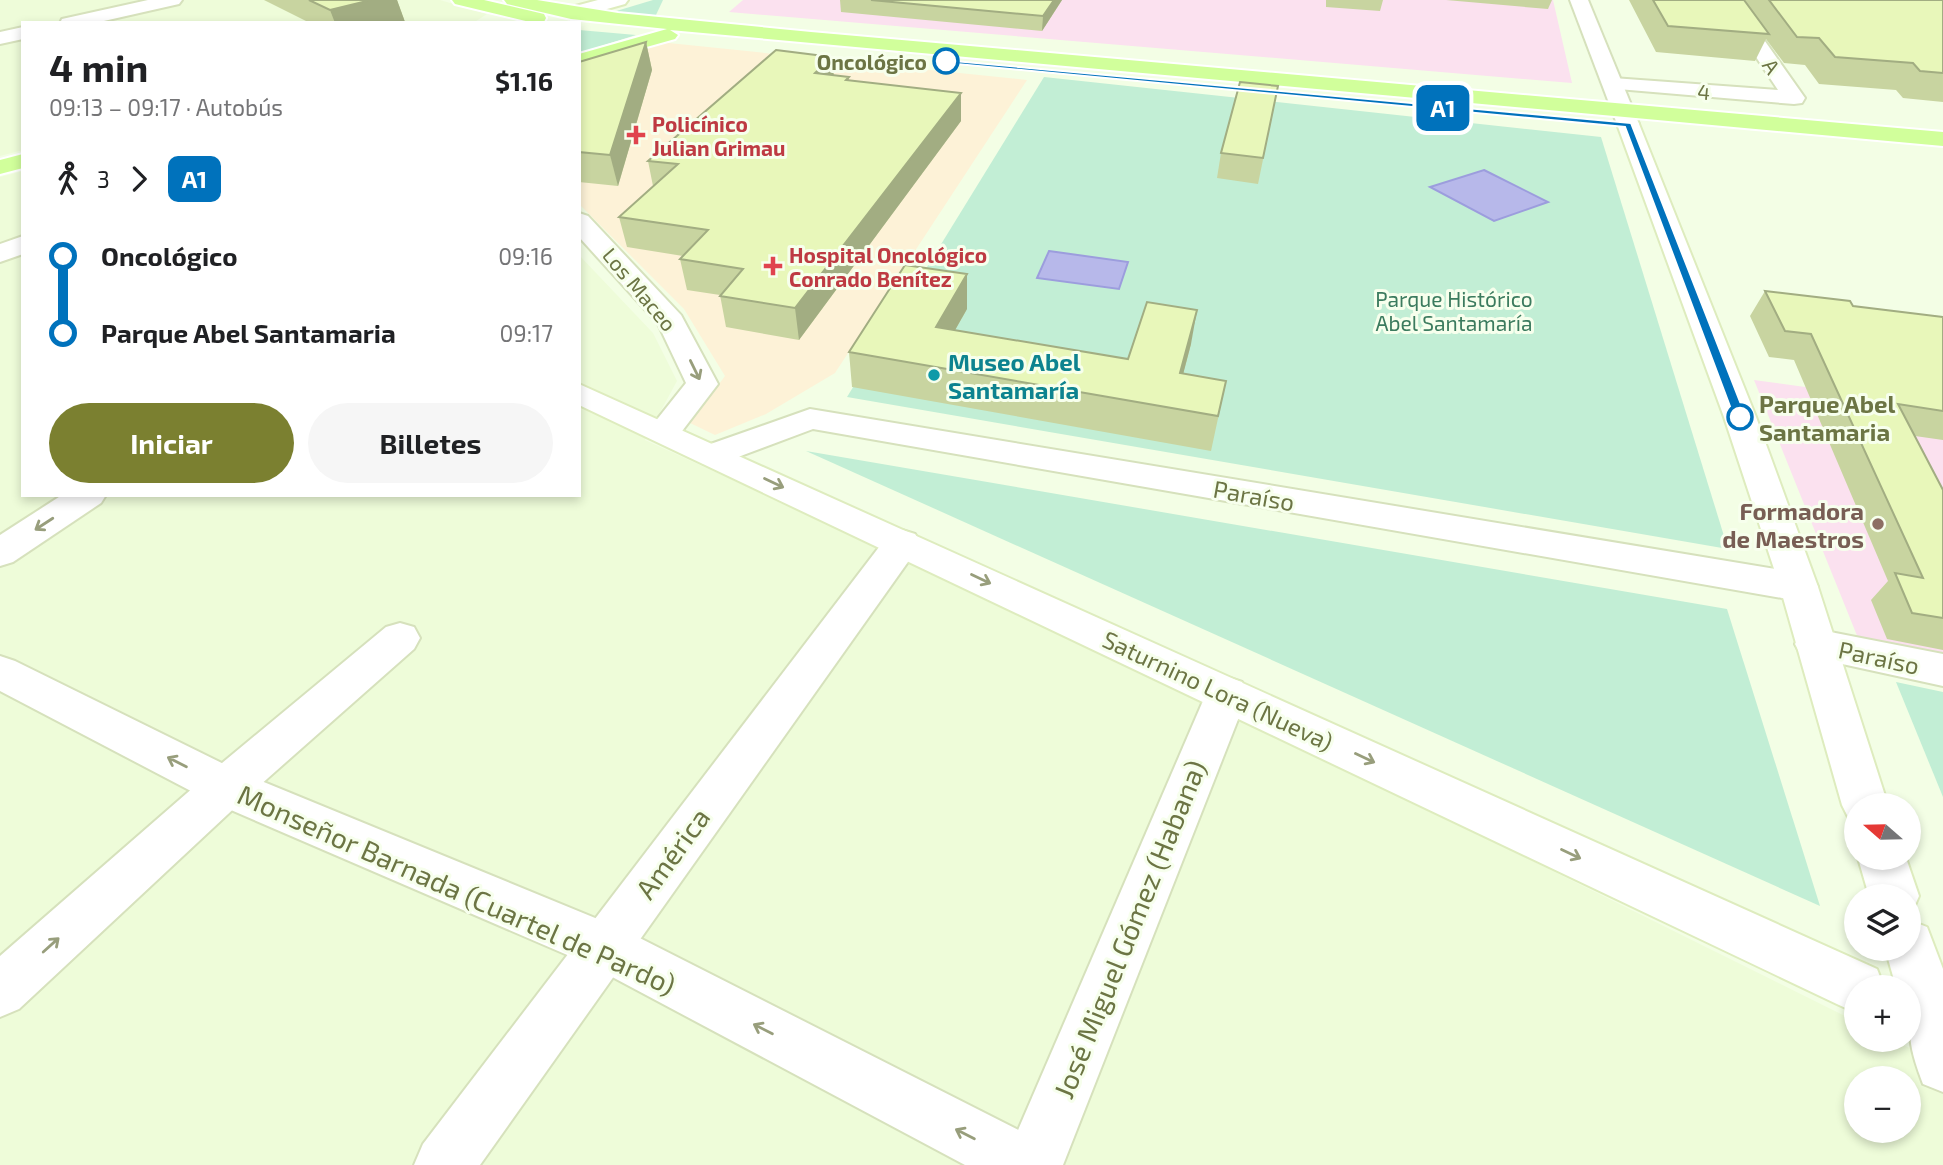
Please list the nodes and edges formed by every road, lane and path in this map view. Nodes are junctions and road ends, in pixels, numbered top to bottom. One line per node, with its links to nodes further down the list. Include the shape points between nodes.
1 (513, 0): 8 (main road)
2 (619, 0): 8 (street)
3 (1579, 0): 16 (street)
4 (1727, 0): 17 (street, A)
5 (167, 1): 7 (street); 9 (street)
6 (466, 1): 10 (main road, via 491,11); 11 (main road)
7 (186, 16)
8 (572, 20): 11 (main road); 12 (main road)
9 (78, 21)
10 (495, 21)
11 (541, 21)
12 (677, 23): 15 (main road); 18 (main road)
13 (21, 33): 14 (street)
14 (0, 38)
15 (581, 59)
16 (1613, 83): 17 (street, 4); 18 (street)
17 (1794, 98)
18 (1626, 118): 19 (main road); 20 (main road); 32 (street)
19 (1943, 139)
20 (1943, 153)
21 (21, 162): 22 (main road)
22 (0, 167)
23 (581, 222): 27 (street, Los Maceo, one-way to 27, via 671,321 702,384)
24 (21, 245): 25 (street)
25 (0, 254)
26 (581, 394): 27 (street, Saturnino Lora (Nueva))
27 (664, 432): 28 (street, Saturnino Lora (Nueva))
28 (714, 455): 30 (street, Saturnino Lora (Nueva), one-way to 30); 32 (street, Paraíso, via 810,419)
29 (85, 497): 31 (street, one-way to 31)
30 (902, 543): 37 (street, Saturnino Lora (Nueva), one-way to 37); 40 (street, América)
31 (0, 553)
32 (1799, 587): 34 (street)
33 (400, 638): 38 (street)
34 (1815, 644): 35 (street, Paraíso); 39 (street)
35 (1943, 670)
36 (0, 672): 38 (street, Monseñor Barnada (Cuartel de Pardo), one-way to 36)
37 (1227, 694): 42 (street, Saturnino Lora (Nueva), one-way to 42); 47 (street, José Miguel Gómez (Habana))
38 (226, 787): 40 (street, Monseñor Barnada (Cuartel de Pardo)); 43 (street, one-way to 38)
39 (1861, 793)
40 (604, 946): 45 (street, América); 46 (street, Monseñor Barnada (Cuartel de Pardo), one-way to 40)
41 (1913, 961): 44 (street)
42 (1844, 980)
43 (0, 991)
44 (1932, 1031)
45 (444, 1165)
46 (1025, 1165)
47 (1033, 1165)

